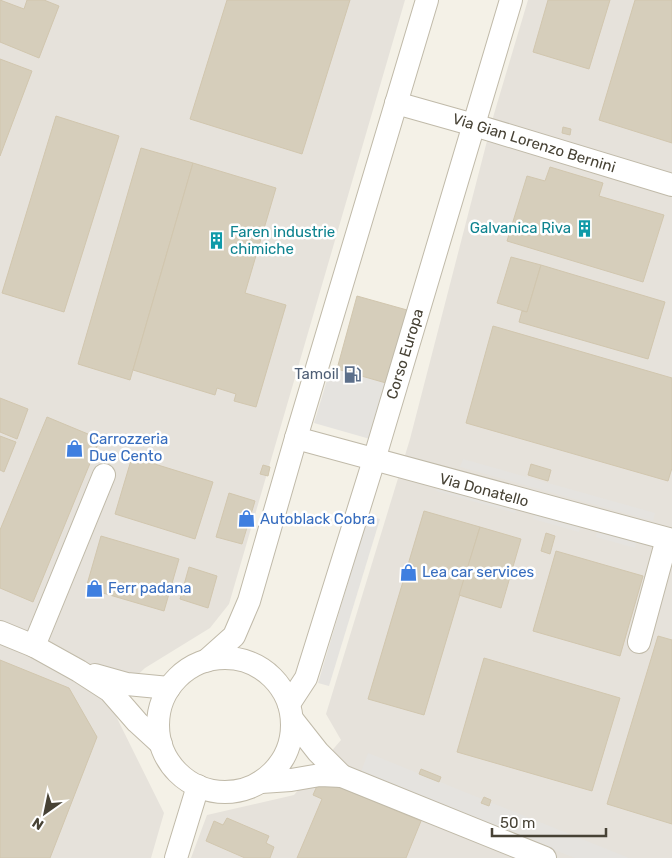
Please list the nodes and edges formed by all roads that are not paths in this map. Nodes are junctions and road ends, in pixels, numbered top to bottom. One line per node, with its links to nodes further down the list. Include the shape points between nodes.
1 (427, 0): 3 (street)
2 (511, 0): 4 (street, Corso Europa)
3 (396, 103): 4 (street, Via Gian Lorenzo Bernini); 6 (street)
4 (474, 125): 5 (street, Via Gian Lorenzo Bernini); 7 (street, Corso Europa)
5 (672, 184)
6 (296, 438): 7 (street, Via Donatello); 13 (street, via 249,601 234,636)
7 (374, 460): 9 (street, Via Donatello); 16 (street, Corso Europa, via 306,678)
8 (104, 476): 12 (street)
9 (669, 540): 11 (street)
10 (0, 632): 12 (street)
11 (640, 642)
12 (34, 646): 14 (street)
13 (206, 661): 15 (street, via 185,671); 16 (street, via 226,658 246,661 265,671 279,686)
14 (79, 671): 15 (street, via 127,684); 17 (street, via 110,691)
15 (169, 688): 17 (street, via 161,706 158,725)
16 (291, 712): 18 (street, via 318,752); 19 (street, via 291,738 285,755)
17 (161, 744): 20 (street, via 175,769)
18 (342, 776): 19 (street, via 320,774); 22 (street)
19 (261, 782): 20 (street, via 244,790 222,792)
20 (198, 786): 21 (street)
21 (176, 858)
22 (545, 858)

